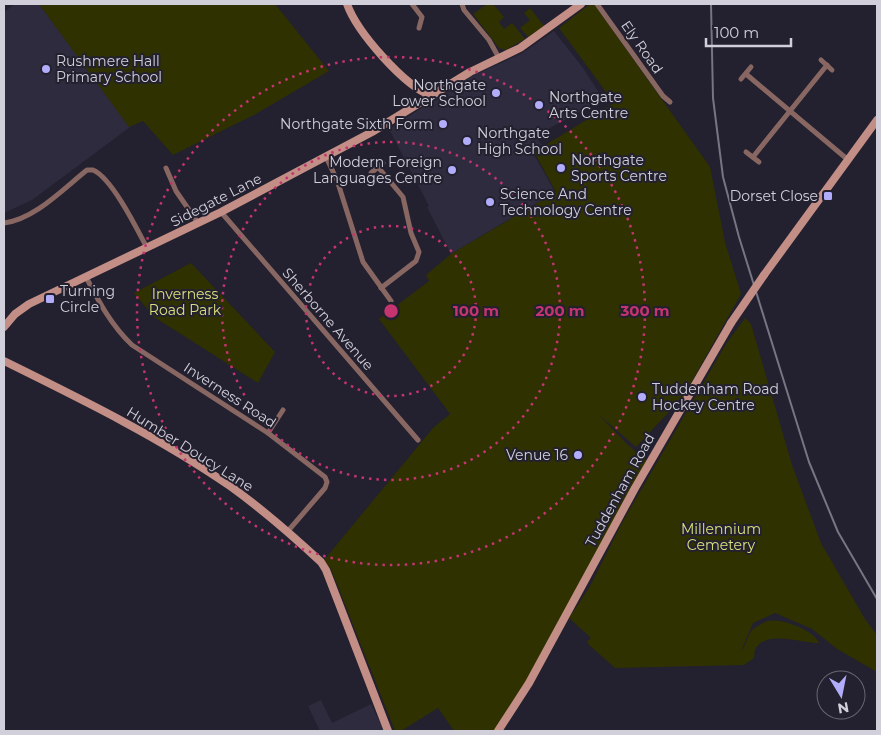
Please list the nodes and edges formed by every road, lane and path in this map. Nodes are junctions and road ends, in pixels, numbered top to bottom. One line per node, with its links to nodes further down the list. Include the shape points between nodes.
1 (346, 4): 14 (street, via 359,29)
2 (412, 4): 6 (street, via 425,17)
3 (462, 4): 7 (street)
4 (581, 4): 7 (street, Sidegate Lane, via 530,42)
5 (597, 4): 16 (street, Ely Road)
6 (419, 28)
7 (499, 58): 15 (street, Sidegate Lane)
8 (820, 60): 9 (street)
9 (827, 65): 11 (street); 18 (street)
10 (752, 67): 12 (street)
11 (832, 70)
12 (746, 74): 13 (street); 18 (street)
13 (741, 79)
14 (413, 86): 15 (street); 17 (street)
15 (432, 96): 17 (street, Sidegate Lane)
16 (670, 102)
17 (422, 103): 21 (street, Sidegate Lane)
18 (789, 110): 22 (street); 23 (street)
19 (877, 120): 23 (street, Tuddenham Road)
20 (746, 152): 22 (street)
21 (326, 157): 29 (street, Sidegate Lane); 34 (street, via 337,180 360,256)
22 (753, 157): 24 (street)
23 (847, 159): 43 (street, Tuddenham Road, bridge, via 731,322 635,488 529,683)
24 (759, 162)
25 (383, 163): 26 (street)
26 (378, 167): 28 (street); 34 (street, via 404,197 411,233 419,252 416,261)
27 (166, 168): 31 (street, via 176,191)
28 (371, 173)
29 (222, 212): 31 (street, Sidegate Lane); 40 (street, Sherborne Avenue)
30 (4, 223): 32 (street, via 14,222 33,211 87,170 93,170 102,176 130,214)
31 (198, 223): 32 (street, Sidegate Lane)
32 (147, 248): 33 (street, Sidegate Lane)
33 (86, 277): 36 (street, Sidegate Lane, via 24,307); 39 (street, Inverness Road, via 117,331 132,345)
34 (381, 288): 35 (street)
35 (391, 301)
36 (4, 327)
37 (4, 362): 41 (street, Humber Doucy Lane, via 137,428 230,486)
38 (283, 410): 39 (street)
39 (268, 433): 41 (street, Inverness Road, via 325,476 327,482)
40 (418, 440)
41 (288, 531): 42 (street, Humber Doucy Lane, via 326,570)
42 (388, 731)
43 (498, 731)

